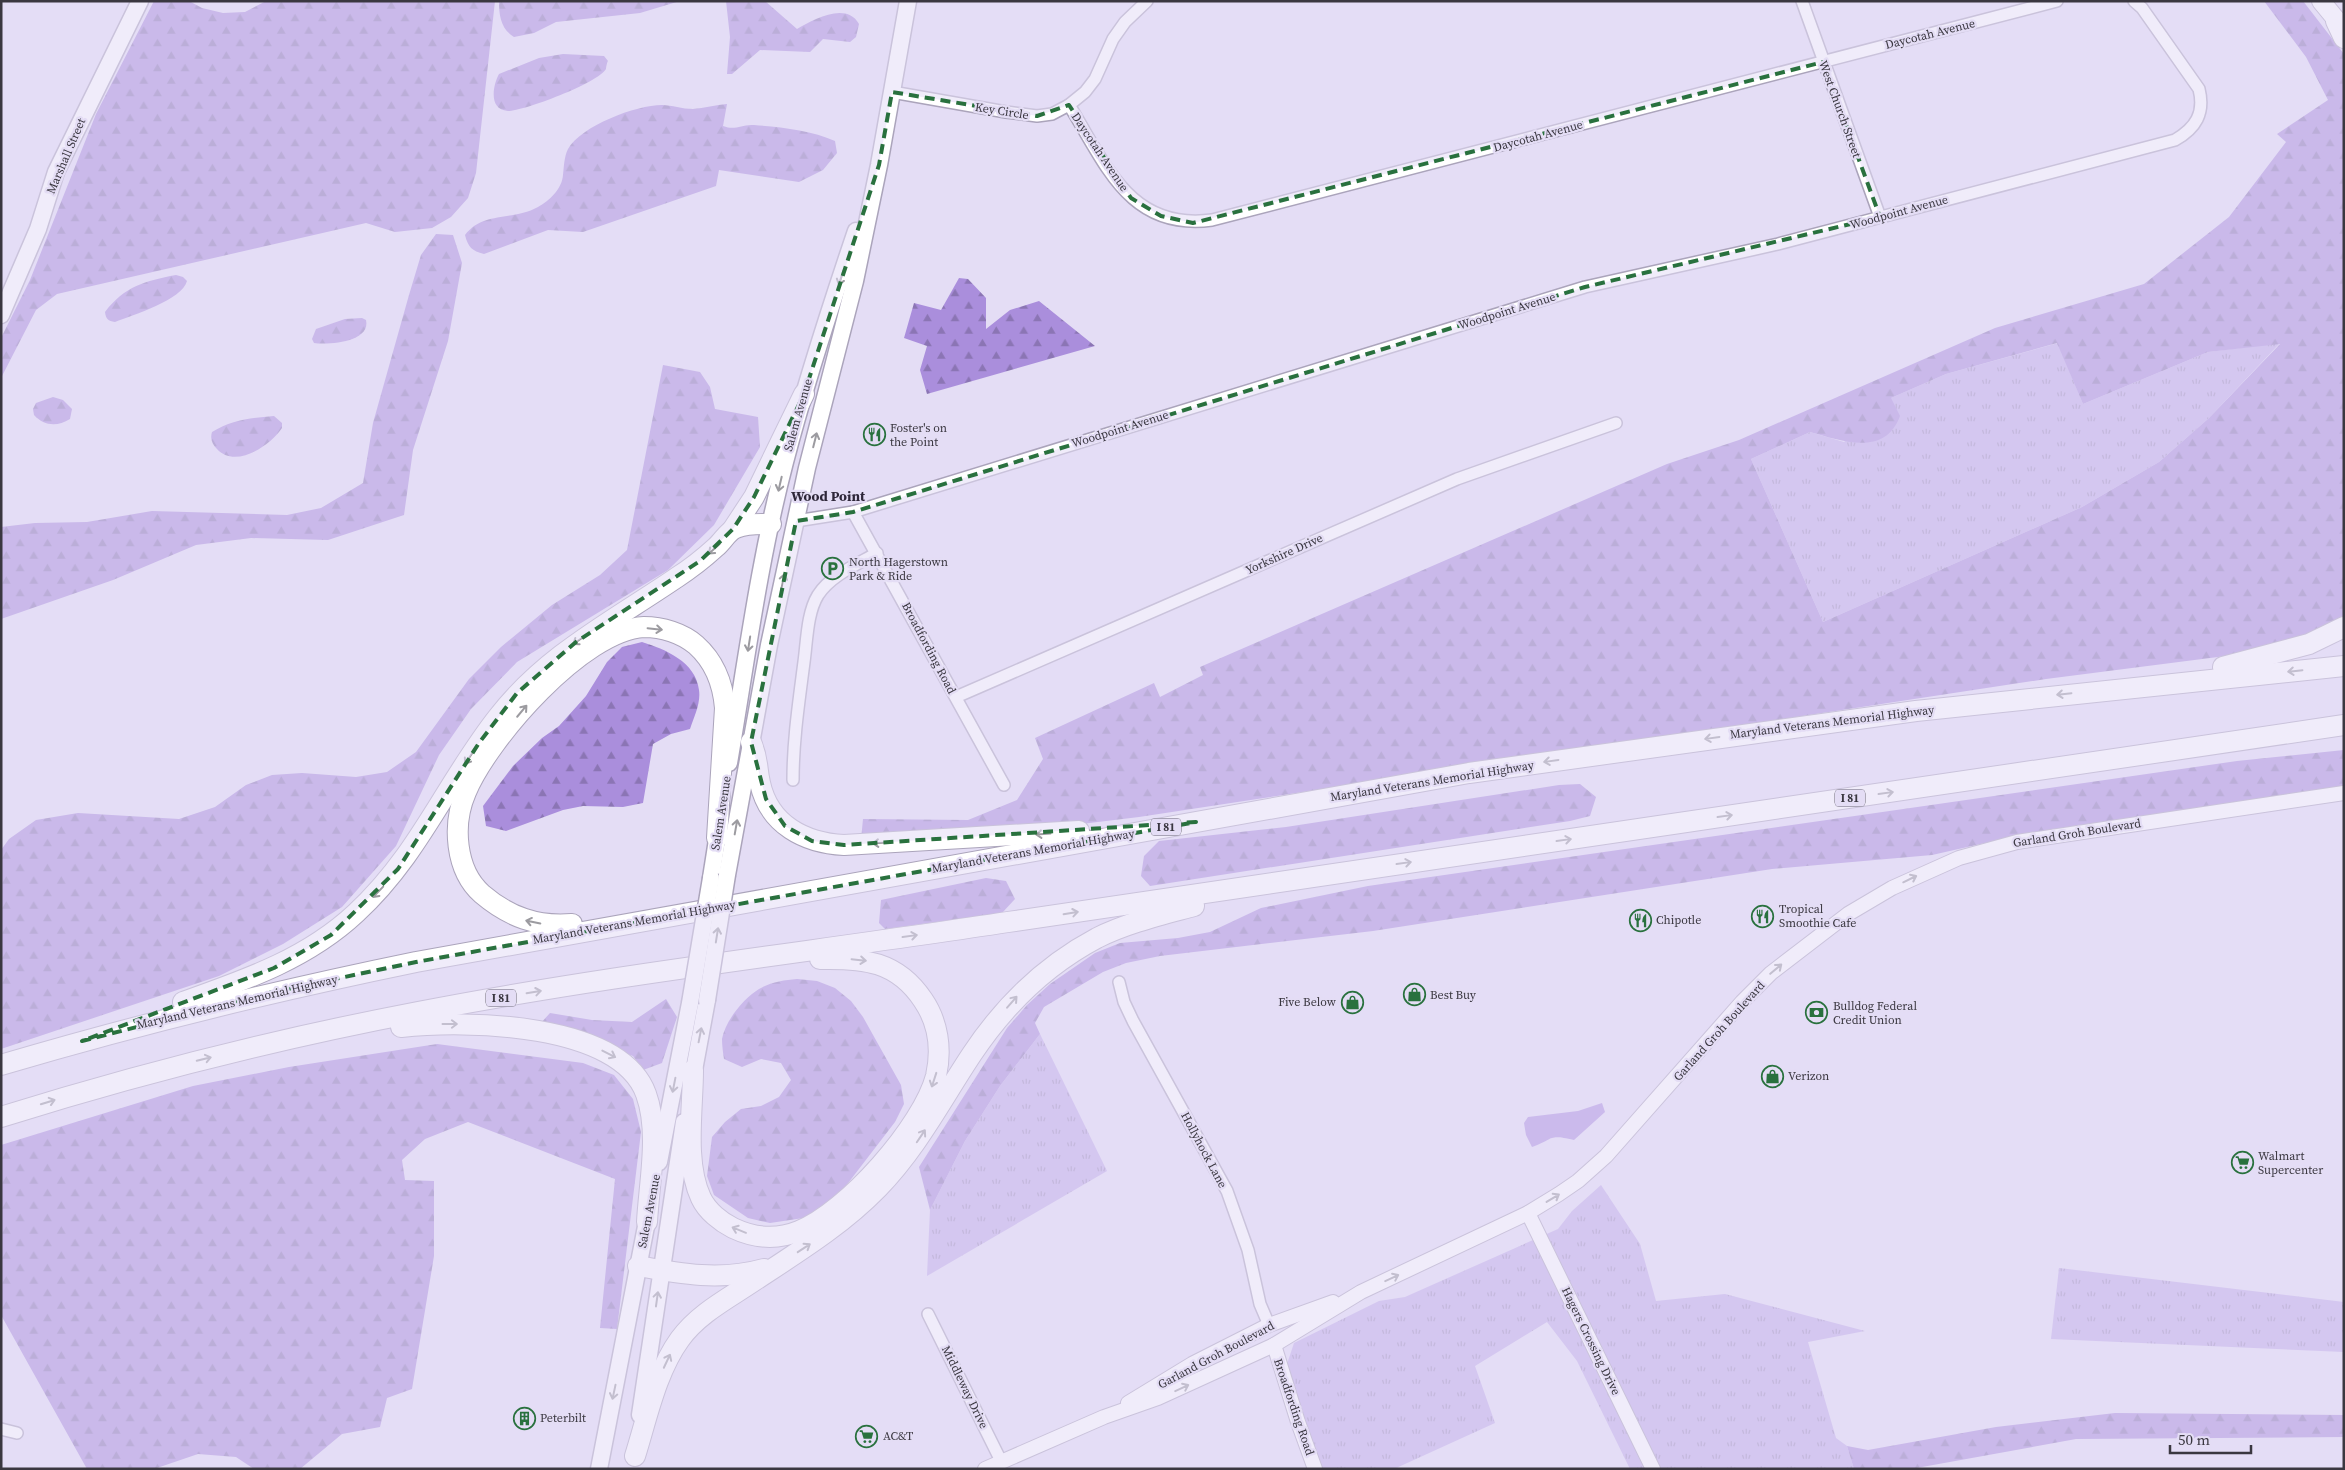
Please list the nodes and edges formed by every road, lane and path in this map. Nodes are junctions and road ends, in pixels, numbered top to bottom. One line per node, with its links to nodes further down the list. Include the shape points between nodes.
1 (140, 1): 14 (main road, Marshall Street, via 56,172 38,229)
2 (908, 1): 10 (main road, Salem Avenue)
3 (1148, 1): 11 (street, Key Circle, via 1125,22 1113,39 1095,79)
4 (1802, 1): 9 (street, West Church Street)
5 (2057, 1): 9 (street, Daycotah Avenue)
6 (2134, 1): 13 (street, Woodpoint Avenue, via 2192,77 2202,99 2196,124 2188,133 2175,140)
7 (2321, 1): 8 (main road)
8 (2341, 29)
9 (1823, 62): 11 (street, Daycotah Avenue, via 1231,216 1193,223 1174,221 1146,210 1131,198); 13 (street, West Church Street)
10 (892, 92): 11 (street, Key Circle, via 1037,116 1052,114); 12 (main road, Salem Avenue)
11 (1069, 105)
12 (879, 166): 15 (main road, Salem Avenue, one-way to 15); 18 (main road, Salem Avenue, one-way to 12, via 855,280)
13 (1880, 217): 17 (street, Woodpoint Avenue, via 1778,244 1585,287)
14 (1, 315)
15 (804, 394): 19 (main road, Salem Avenue, one-way to 19); 20 (highway, via 754,497)
16 (1616, 423): 25 (street, Yorkshire Drive, via 1457,479)
17 (853, 512): 18 (street, Woodpoint Avenue); 21 (street, Broadfording Road)
18 (796, 521): 19 (main road); 27 (main road, Salem Avenue, one-way to 18)
19 (771, 524): 20 (highway); 32 (main road, Salem Avenue, one-way to 32)
20 (733, 529): 39 (highway, one-way to 39, via 700,561 576,642 518,693 474,749 398,869 356,914 331,935 274,968)
21 (877, 553): 25 (street, Broadfording Road); 28 (street, via 834,579 814,604 807,634 793,747)
22 (2344, 627): 24 (highway, via 2309,644 2244,663)
23 (2344, 666): 24 (highway, Maryland Veterans Memorial Highway / I 81, one-way to 24)
24 (2093, 691): 31 (highway, Maryland Veterans Memorial Highway / I 81, one-way to 31, via 1896,713 1469,773)
25 (956, 697): 29 (street, Broadfording Road)
26 (2344, 725): 33 (highway, I 81, one-way to 26)
27 (751, 742): 31 (highway, one-way to 27, via 1028,835 828,844 798,834 775,815 760,783 758,758); 34 (main road, Salem Avenue, one-way to 27)
28 (793, 780)
29 (1004, 785)
30 (2344, 793): 43 (street, Garland Groh Boulevard, one-way to 30, via 1578,1181 1606,1156 1771,972 1848,914 1892,888 1959,858 2017,842)
31 (1196, 822): 35 (highway, Maryland Veterans Memorial Highway / I 81)
32 (717, 838): 34 (main road, Salem Avenue); 35 (highway, one-way to 32, via 561,925 526,921 510,914 479,891 468,877 461,859 457,827 465,793 509,725 555,678 610,637 643,627 660,628 690,640 702,650 711,661 724,691)
33 (1355, 870): 36 (highway, I 81, one-way to 33); 45 (highway, one-way to 33, via 844,1220 888,1178 924,1131 994,1024 1018,996 1070,955 1097,938 1155,916)
34 (719, 876): 41 (main road, Salem Avenue, one-way to 34, bridge, via 707,1000); 44 (main road, Salem Avenue, one-way to 44, bridge, via 690,1003)
35 (686, 912): 39 (highway, Maryland Veterans Memorial Highway / I 81, via 272,992)
36 (723, 962): 38 (highway, I 81, one-way to 36, via 421,1011); 41 (highway, one-way to 41, via 865,960 900,975 915,988 935,1022 939,1042 936,1076 916,1118 859,1187 813,1224 798,1232 770,1238 753,1236 725,1224 701,1199 691,1161)
37 (1119, 982): 51 (street, Hollyhock Lane, via 1133,1021 1227,1192 1248,1250 1260,1304)
38 (280, 1040): 42 (highway, I 81, one-way to 38); 44 (highway, one-way to 44, via 432,1024 480,1024 567,1038 611,1054 638,1078 651,1108 653,1127)
39 (82, 1041): 40 (highway, Maryland Veterans Memorial Highway / I 81)
40 (1, 1065)
41 (694, 1070): 47 (main road, Salem Avenue)
42 (1, 1116)
43 (1528, 1213): 48 (street, Garland Groh Boulevard, one-way to 43); 62 (street, Hagers Crossing Drive)
44 (647, 1222): 46 (main road, Salem Avenue)
45 (780, 1264): 47 (highway, via 716,1277); 58 (highway, one-way to 45, via 662,1373 680,1338 706,1313)
46 (638, 1266): 47 (highway); 59 (main road, Salem Avenue, one-way to 59)
47 (661, 1270): 58 (main road, Salem Avenue, one-way to 47)
48 (1361, 1292): 49 (street, Garland Groh Boulevard); 52 (street, Garland Groh Boulevard)
49 (1322, 1306): 51 (street, Garland Groh Boulevard); 52 (street)
50 (928, 1314): 57 (street, Middleway Drive)
51 (1270, 1325): 53 (street, Garland Groh Boulevard)
52 (1274, 1345): 53 (street); 54 (street, Garland Groh Boulevard, one-way to 52, via 1158,1398); 61 (street, Broadfording Road)
53 (1192, 1364): 54 (street, Garland Groh Boulevard)
54 (1104, 1417): 57 (street, Garland Groh Boulevard)
55 (1, 1429): 56 (street)
56 (17, 1433)
57 (1001, 1461): 60 (street, Garland Groh Boulevard)
58 (634, 1463)
59 (599, 1469)
60 (985, 1469)
61 (1315, 1469)
62 (1653, 1469)

